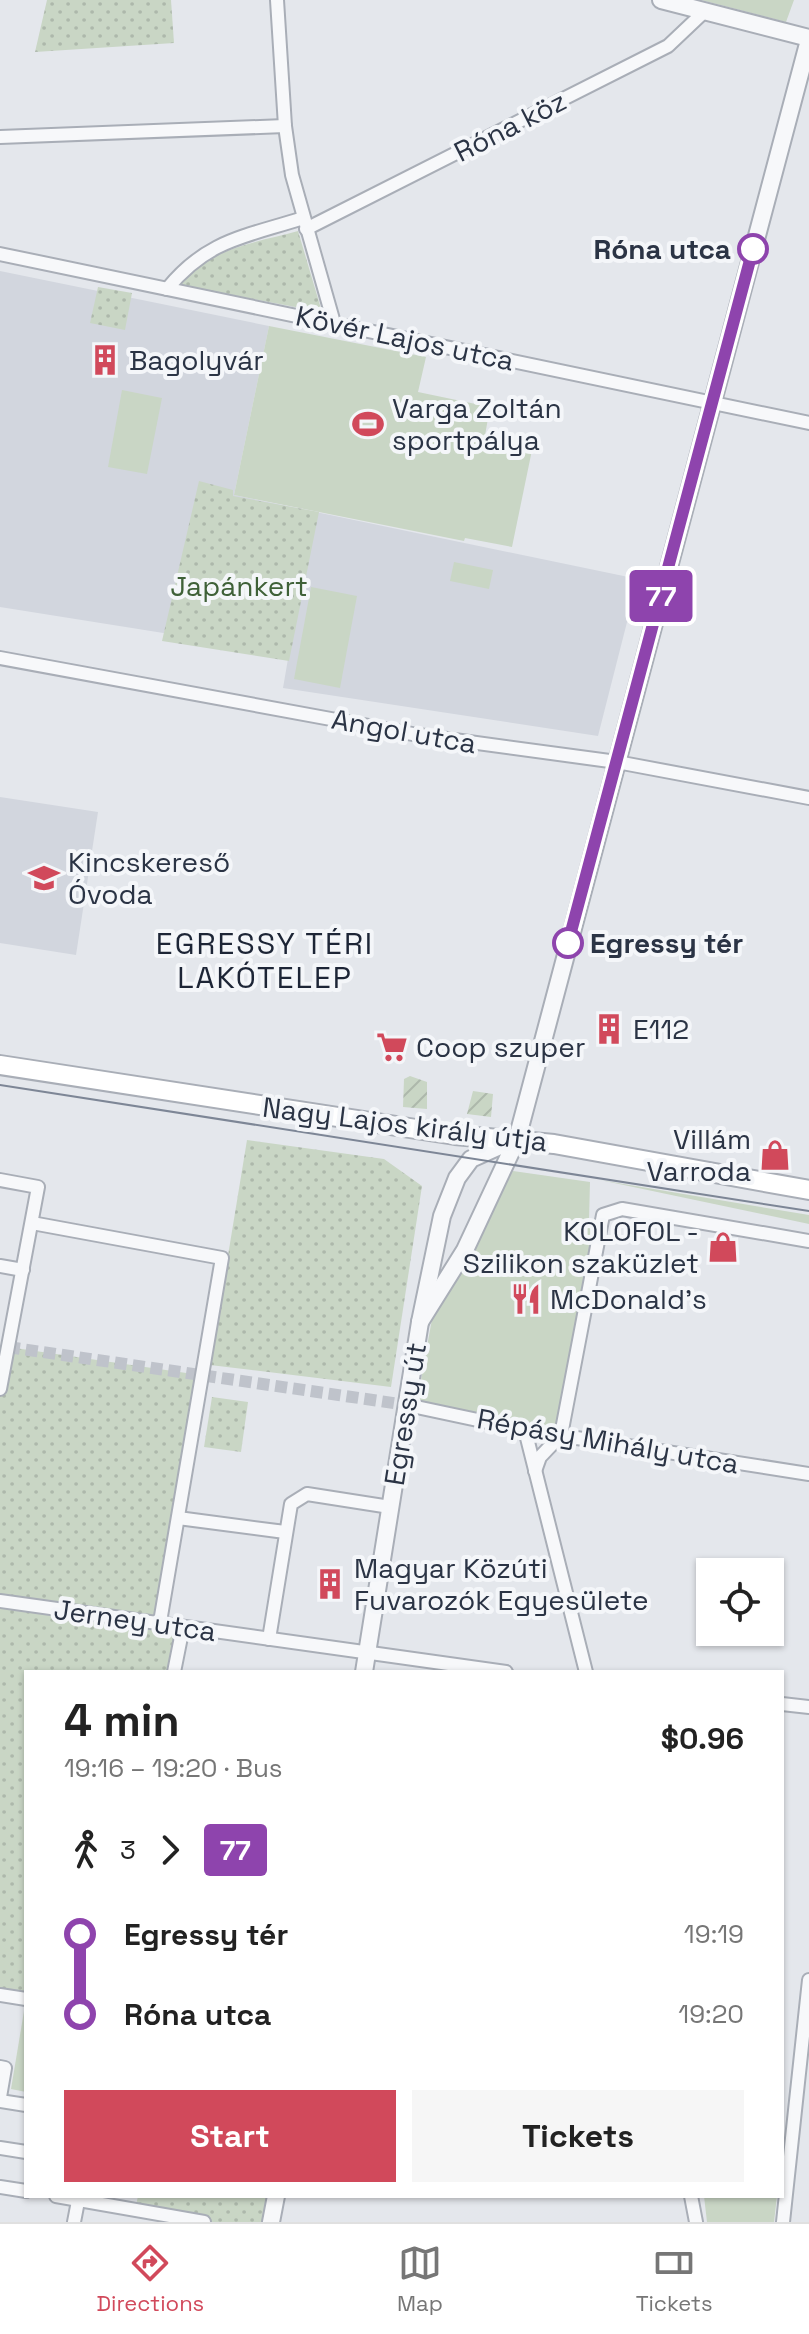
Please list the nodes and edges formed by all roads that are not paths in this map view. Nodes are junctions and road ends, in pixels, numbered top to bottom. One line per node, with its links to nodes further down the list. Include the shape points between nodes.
1 (277, 0): 5 (street)
2 (661, 0): 3 (street)
3 (705, 11): 4 (street); 7 (street, Róna köz, via 668,46)
4 (809, 39): 11 (street, Egressy út)
5 (285, 126): 6 (street); 7 (street)
6 (0, 137)
7 (305, 223): 9 (street, Róna köz, via 208,249); 10 (street)
8 (0, 254): 9 (street, Kövér Lajos utca)
9 (167, 289): 10 (street, Kövér Lajos utca)
10 (334, 323): 11 (street, Kövér Lajos utca)
11 (713, 401): 12 (street, Kövér Lajos utca); 14 (street, Egressy út)
12 (809, 423)
13 (0, 658): 14 (street, Angol utca, via 418,735)
14 (617, 762): 15 (street, Angol utca); 17 (street, Egressy út)
15 (809, 798)
16 (0, 1065): 17 (main road, Nagy Lajos király útja, via 455,1135)
17 (517, 1139): 19 (main road, Nagy Lajos király útja); 22 (street, Egressy út, via 471,1159 447,1200); 23 (street, Egressy út)
18 (0, 1180): 20 (street, via 38,1187)
19 (809, 1190)
20 (32, 1223): 25 (street); 34 (street, via 222,1258)
21 (809, 1241): 30 (street, via 614,1209 603,1215)
22 (436, 1245): 23 (street, via 445,1260); 26 (street, Egressy út)
23 (465, 1250): 26 (street, Egressy út)
24 (0, 1266): 25 (street)
25 (23, 1270): 27 (street)
26 (420, 1322): 28 (street, Egressy út)
27 (0, 1389)
28 (407, 1405): 29 (street, Répásy Mihály utca); 33 (street, Egressy út)
29 (525, 1430): 30 (street, Répásy Mihály utca); 31 (street)
30 (561, 1435): 31 (street, via 540,1457); 32 (street, Répásy Mihály utca)
31 (535, 1471): 44 (street)
32 (809, 1474)
33 (390, 1507): 35 (street, Egressy út, via 307,1494 291,1504); 40 (street, Egressy út)
34 (178, 1518): 35 (street); 37 (street)
35 (285, 1532): 39 (street)
36 (0, 1601): 37 (street, Jerney utca)
37 (160, 1622): 38 (street, Jerney utca)
38 (183, 1627): 39 (street, Jerney utca); 41 (street)
39 (269, 1639): 40 (street, Jerney utca)
40 (366, 1654): 42 (street, Egressy út); 43 (street, Jerney utca)
41 (174, 1670)
42 (364, 1670)
43 (490, 1670)
44 (585, 1670)
45 (784, 1704): 46 (street)
46 (809, 1707)
47 (809, 1980): 64 (street)
48 (0, 1995): 49 (street)
49 (24, 1999)
50 (0, 2067): 51 (street, via 5,2068)
51 (0, 2099): 52 (street)
52 (24, 2105)
53 (0, 2148): 54 (street)
54 (24, 2152)
55 (0, 2187): 56 (street)
56 (24, 2191)
57 (79, 2198): 60 (street); 61 (street)
58 (276, 2198): 62 (street)
59 (691, 2198): 63 (street)
60 (74, 2222)
61 (204, 2222)
62 (271, 2222)
63 (696, 2222)
64 (783, 2222)

